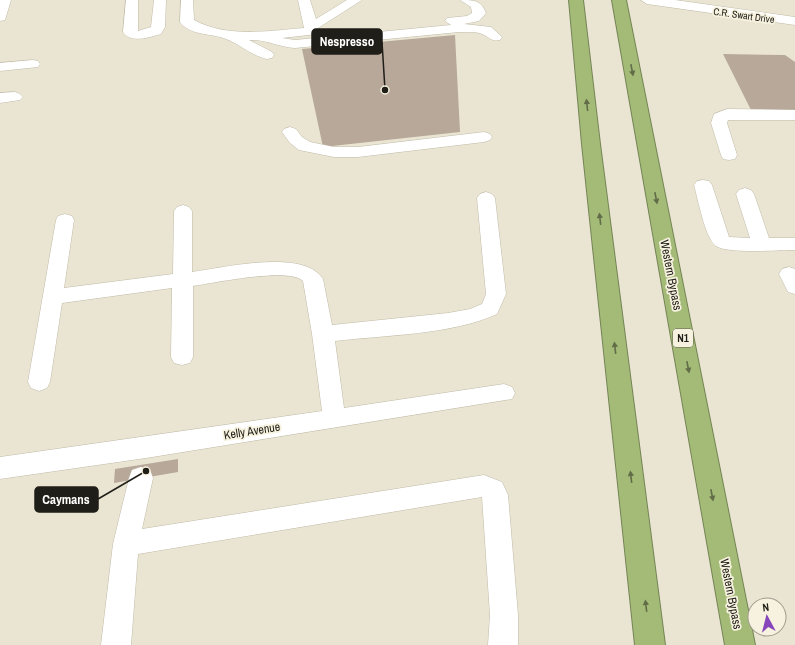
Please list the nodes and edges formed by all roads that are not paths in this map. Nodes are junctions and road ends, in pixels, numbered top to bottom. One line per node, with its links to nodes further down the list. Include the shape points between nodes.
1 (5, 0): 11 (street)
2 (132, 0): 3 (street, via 130,32 138,35 156,32)
3 (160, 0)
4 (187, 0): 14 (street, via 187,22 195,28)
5 (304, 0): 13 (street)
6 (356, 0): 13 (street)
7 (466, 0): 13 (street, via 472,1 479,9 475,18)
8 (619, 0): 44 (highway, Western Bypass / N1, one-way to 44)
9 (647, 0): 12 (street, C.R. Swart Drive)
10 (577, 11): 43 (highway, one-way to 10)
11 (0, 17)
12 (795, 21)
13 (311, 29): 15 (street)
14 (227, 34): 15 (street); 17 (street)
15 (260, 35): 16 (street, via 282,43 295,44 459,28 486,30)
16 (495, 37)
17 (268, 55)
18 (34, 64): 19 (street)
19 (0, 67)
20 (795, 115): 23 (street, via 727,114 720,117 719,123)
21 (290, 132): 22 (street, via 305,146 334,152 358,152)
22 (484, 137)
23 (729, 155)
24 (703, 185): 29 (street, via 722,241 730,244)
25 (745, 194): 29 (street)
26 (486, 198): 33 (street, via 496,294 490,309 455,320)
27 (183, 211): 31 (street)
28 (65, 220): 32 (street)
29 (762, 244): 30 (street)
30 (795, 244)
31 (183, 281): 32 (street); 33 (street, via 267,269 304,271 313,279); 34 (street)
32 (53, 297): 35 (street)
33 (323, 334): 37 (street)
34 (182, 358)
35 (39, 382)
36 (504, 392): 37 (street, Kelly Avenue)
37 (334, 418): 38 (street, Kelly Avenue)
38 (143, 464): 39 (street, Kelly Avenue); 40 (street)
39 (0, 468)
40 (126, 544): 41 (street); 42 (street, via 484,486 493,490 495,495 504,615)
41 (116, 645)
42 (503, 645)
43 (650, 645)
44 (740, 645)

